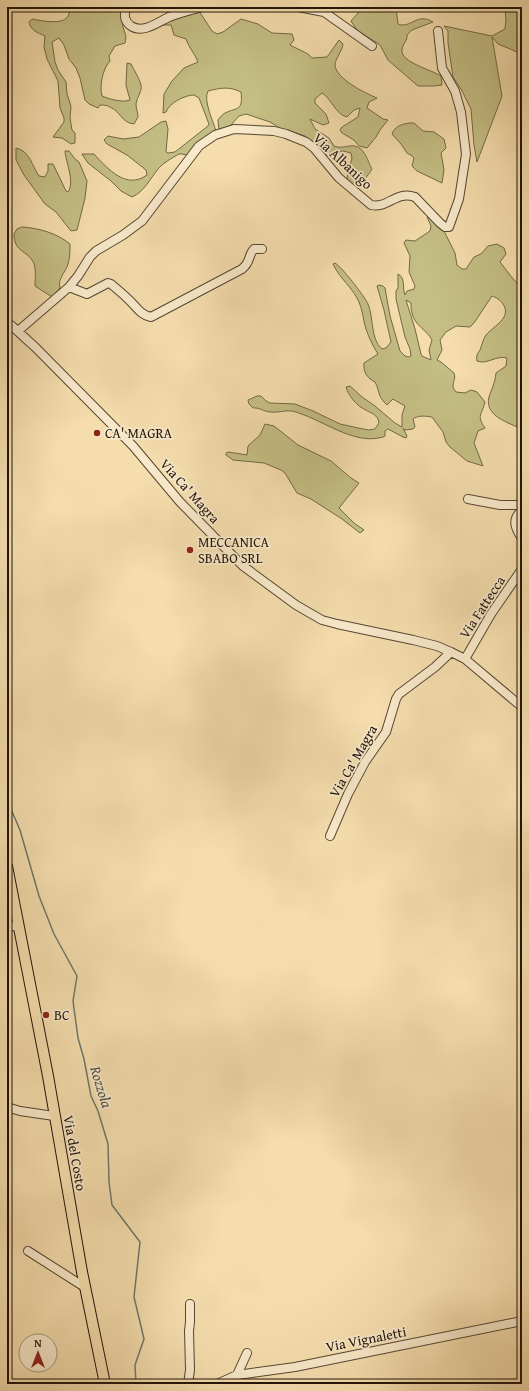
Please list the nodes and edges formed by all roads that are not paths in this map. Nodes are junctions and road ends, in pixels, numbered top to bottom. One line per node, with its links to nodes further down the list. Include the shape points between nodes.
1 (126, 7): 2 (street, via 126,23 133,28 146,28)
2 (202, 7)
3 (298, 7): 5 (street, via 324,12)
4 (438, 32): 7 (street, Via Albanigo, via 442,68 455,91 461,112 466,154 459,199 449,227 440,223 410,195 402,195 377,207 371,205 339,178 306,142 274,131 234,129 215,135 199,146 142,221 93,254)
5 (372, 46)
6 (262, 249): 7 (street, via 251,251 248,262 242,269 151,317 140,312 111,284 108,283 87,294)
7 (69, 287): 8 (street, Via Albanigo)
8 (11, 325): 13 (street, Via Ca' Magra, via 133,446 180,502 243,566 296,605 322,620 413,640)
9 (468, 499): 10 (street, via 519,506)
10 (522, 510): 11 (street, via 514,521)
11 (522, 538)
12 (522, 569): 14 (street, Via Fattecca, via 491,614)
13 (451, 652): 14 (street, Via Ca' Magra); 16 (street, Via Ca' Magra, via 399,694 386,732 365,762)
14 (465, 659): 15 (street, Via Ca' Magra)
15 (522, 707)
16 (330, 836)
17 (7, 866): 19 (main road, Via del Costo)
18 (7, 925): 19 (street)
19 (19, 927): 21 (main road, Via del Costo)
20 (7, 1107): 21 (street)
21 (54, 1116): 23 (main road, Via del Costo)
22 (28, 1251): 23 (street)
23 (86, 1288): 28 (main road, Via del Costo)
24 (190, 1304): 29 (street)
25 (522, 1321): 27 (street, Via Vignaletti, via 307,1364)
26 (247, 1353): 27 (street)
27 (237, 1375): 30 (street, Via Vignaletti)
28 (105, 1384)
29 (188, 1384)
30 (216, 1384)

